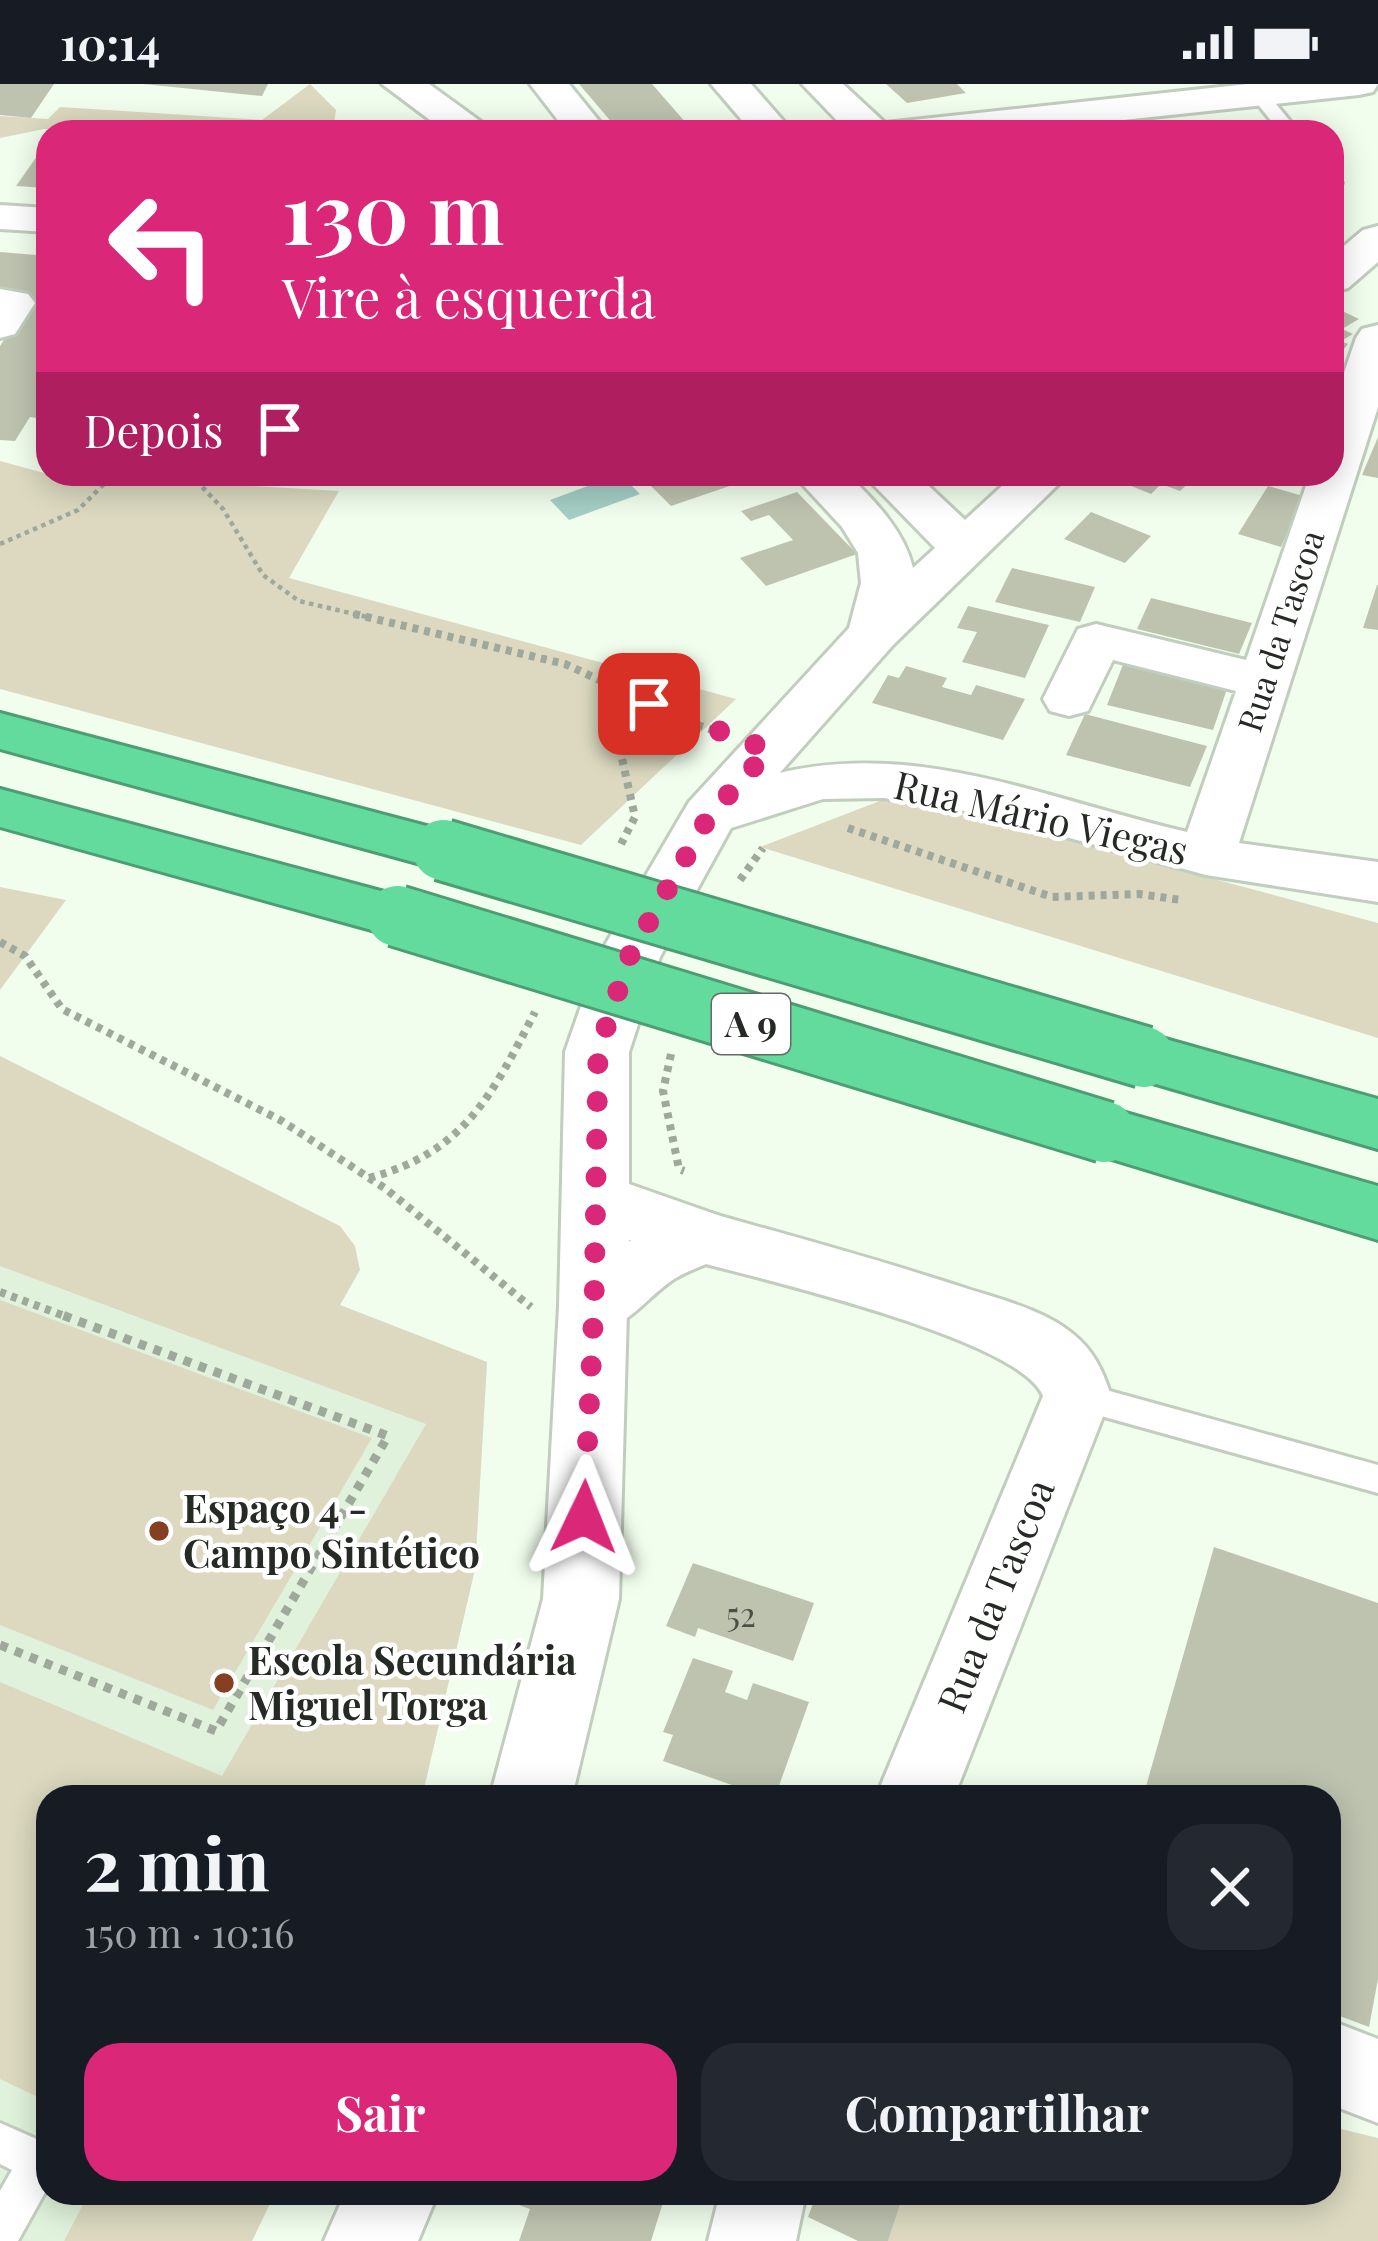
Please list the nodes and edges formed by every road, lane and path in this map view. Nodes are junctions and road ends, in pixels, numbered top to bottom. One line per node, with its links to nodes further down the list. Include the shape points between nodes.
1 (548, 84): 10 (street)
2 (730, 84): 11 (street)
3 (821, 84): 12 (street)
4 (1345, 87): 6 (street); 7 (street)
5 (386, 88): 8 (main road); 9 (main road)
6 (1238, 93): 13 (street); 14 (lane)
7 (1378, 94)
8 (411, 120)
9 (450, 120)
10 (578, 120)
11 (762, 120)
12 (858, 120)
13 (1002, 120)
14 (1275, 120)
15 (0, 217): 16 (street)
16 (36, 219)
17 (1376, 247): 18 (main road)
18 (1344, 270)
19 (0, 302): 20 (street, via 13,303)
20 (0, 325)
21 (1378, 338): 22 (street, Rua da Tascoa)
22 (1344, 440)
23 (106, 486): 29 (path, via 66,520)
24 (830, 486): 31 (main road, via 880,545 887,566)
25 (834, 486): 30 (main road, via 906,534)
26 (900, 486): 30 (main road)
27 (1031, 486): 30 (main road)
28 (1329, 486): 32 (street, Rua da Tascoa)
29 (0, 544)
30 (964, 548): 31 (main road)
31 (874, 633): 36 (main road)
32 (1264, 681): 34 (street, via 1096,640); 40 (street, Rua da Tascoa)
33 (621, 690): 36 (path)
34 (1069, 699)
35 (0, 731): 44 (highway, A 9, bridge, via 443,850)
36 (769, 750): 38 (main road)
37 (0, 808): 46 (highway, A 9, bridge, via 397,916)
38 (709, 816): 40 (street, Rua Mário Viegas, via 801,785 878,780); 45 (main road, via 629,957 598,1052)
39 (837, 825): 42 (path, via 1052,897)
40 (1207, 856): 41 (street, Rua Mário Viegas)
41 (1378, 883)
42 (1139, 894)
43 (0, 942): 49 (path, via 25,956 62,1010 281,1121)
44 (1378, 1124)
45 (595, 1197): 47 (main road); 49 (main road)
46 (1378, 1213)
47 (702, 1237): 49 (street, via 651,1260); 50 (street, via 1008,1330 1070,1374)
48 (0, 1292): 52 (path, via 388,1436 216,1731)
49 (591, 1330): 53 (main road, via 581,1599)
50 (1077, 1396): 51 (lane); 54 (street, Rua da Tascoa)
51 (1378, 1479)
52 (0, 1645)
53 (534, 1785)
54 (920, 1785)
55 (1341, 2066): 56 (street)
56 (1378, 2080)
57 (0, 2143): 58 (lane)
58 (36, 2160)
59 (36, 2169): 62 (lane)
60 (386, 2205): 63 (main road)
61 (760, 2205): 64 (street)
62 (0, 2232)
63 (370, 2241)
64 (752, 2241)

